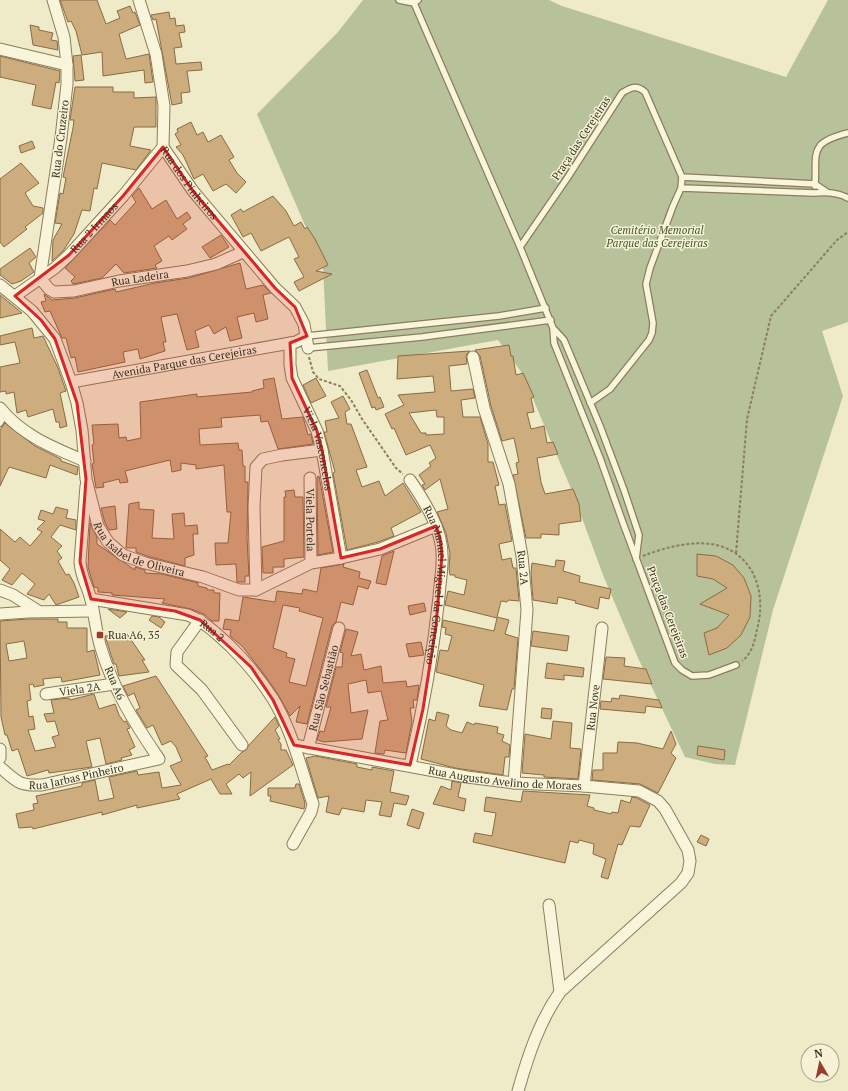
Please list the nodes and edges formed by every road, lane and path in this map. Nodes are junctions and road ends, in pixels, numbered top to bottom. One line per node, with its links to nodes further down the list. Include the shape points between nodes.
1 (53, 0): 6 (street, Rua do Cruzeiro, via 62,25)
2 (139, 0): 8 (street, Rua dos Pinheiros, via 156,54 164,106)
3 (398, 0): 4 (lane)
4 (416, 1): 16 (lane, Praça das Cerejeiras)
5 (0, 49): 6 (street)
6 (67, 65): 18 (street, Rua do Cruzeiro, via 61,138)
7 (848, 133): 10 (lane, via 822,142 817,148)
8 (163, 147): 17 (street, Rua dos Pinheiros, via 193,191); 18 (street, Rua 2 Irmaos, via 69,255)
9 (682, 177): 10 (lane); 11 (lane, Praça das Cerejeiras); 16 (lane, Praça das Cerejeiras, via 645,92 636,86 629,88 622,94)
10 (815, 184): 12 (lane); 13 (lane)
11 (681, 188): 13 (lane); 29 (lane, Praça das Cerejeiras, via 672,206 646,284 653,323 652,333 610,389)
12 (827, 192): 13 (lane); 14 (lane)
13 (814, 193)
14 (848, 198)
15 (848, 232): 37 (path, via 837,240 771,316 747,419)
16 (520, 246): 21 (lane, Praça das Cerejeiras)
17 (243, 252): 18 (street, Rua Ladeira, via 216,264 187,271 119,281 74,291 54,292); 24 (street, Rua dos Pinheiros, via 295,307)
18 (40, 278): 20 (street, Rua 2 Irmaos)
19 (0, 285): 20 (street, Rua Isabel de Oliveira)
20 (15, 296): 28 (street, Rua Isabel de Oliveira, via 41,320 54,339)
21 (546, 308): 22 (lane, Praça das Cerejeiras); 24 (lane, via 498,316)
22 (550, 320): 23 (lane, Praça das Cerejeiras); 26 (lane, via 422,337)
23 (553, 328): 29 (lane, Praça das Cerejeiras, via 564,340); 39 (lane, Praça das Cerejeiras, via 554,343 600,458)
24 (307, 336): 25 (street, Avenida Parque das Cerejeiras); 26 (street, Rua dos Pinheiros)
25 (293, 342): 26 (street); 28 (street, Avenida Parque das Cerejeiras); 31 (street, Viela Vasconcelos, via 290,365 292,378 317,431)
26 (308, 348): 35 (path, via 313,372 319,379 340,386 396,468)
27 (473, 357): 61 (street, Rua 2A, via 484,408 509,484 522,556 528,610)
28 (71, 382): 32 (street, Rua Isabel de Oliveira, via 78,410)
29 (590, 404): 39 (lane, Praça das Cerejeiras, via 639,535)
30 (2, 415): 32 (street, via 52,447)
31 (322, 450): 38 (street, Viela Vasconcelos); 42 (street, via 262,459 256,467)
32 (85, 461): 34 (street, Rua Isabel de Oliveira)
33 (310, 478): 40 (street, Viela Portela)
34 (86, 480): 42 (street, Rua Isabel de Oliveira, via 102,534 123,555 203,577 239,590); 43 (street, via 80,562 81,575)
35 (410, 480): 36 (street, Rua Manuel Miguel da Conceição)
36 (436, 526): 38 (street, Rua Isabel de Oliveira, via 380,549); 59 (street, Rua Manuel Miguel da Conceição, via 442,555 436,626 423,709)
37 (736, 553): 39 (path, Praça das Cerejeiras, via 723,547 703,544 663,548); 50 (path, Praça das Cerejeiras, via 752,570 761,601 753,645 745,659)
38 (341, 558): 40 (street, Rua Isabel de Oliveira)
39 (636, 559): 50 (lane, Praça das Cerejeiras, via 675,663 692,676 709,675)
40 (311, 563): 42 (street, Rua Isabel de Oliveira)
41 (0, 590): 45 (street, via 13,595)
42 (256, 590)
43 (91, 598): 44 (street, Rua A6); 47 (street, Rua 2, via 174,611)
44 (93, 611): 45 (street); 51 (street, Rua A6, via 101,648)
45 (39, 612): 46 (street)
46 (0, 614)
47 (200, 620): 53 (street, via 177,652 176,665 202,690); 54 (street, Rua 2, via 251,667 273,700)
48 (339, 628): 55 (street, Rua São Sebastião)
49 (602, 628): 62 (street, Rua Nove)
50 (736, 665)
51 (114, 684): 52 (street, Viela 2A); 58 (street, Rua A6, via 128,713)
52 (46, 694)
53 (242, 745)
54 (294, 745): 55 (street, Rua Augusto Avelino de Moraes); 63 (street, Rua 2, via 313,804)
55 (308, 748): 59 (street, Rua Augusto Avelino de Moraes)
56 (0, 749): 57 (street)
57 (0, 758)
58 (159, 759): 60 (street, Rua Jarbas Pinheiro, via 42,785 25,786)
59 (410, 766): 61 (street, Rua Augusto Avelino de Moraes)
60 (0, 767)
61 (514, 783): 62 (street, Rua Augusto Avelino de Moraes)
62 (584, 786): 65 (street, Rua Augusto Avelino de Moraes, via 639,792 658,801 688,850 690,861 688,873 681,883)
63 (293, 844)
64 (549, 906): 65 (street)
65 (560, 992): 66 (street, via 547,1011)
66 (518, 1091)

